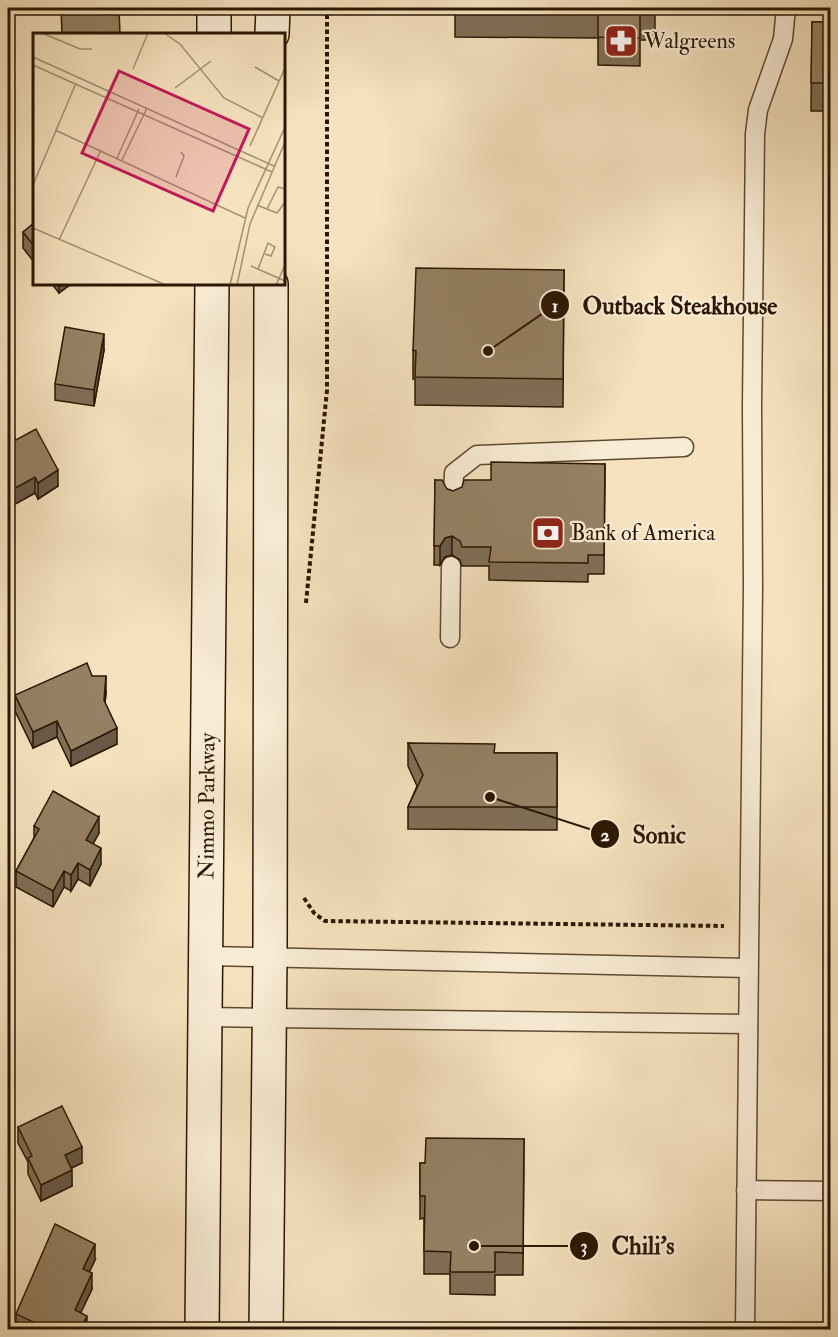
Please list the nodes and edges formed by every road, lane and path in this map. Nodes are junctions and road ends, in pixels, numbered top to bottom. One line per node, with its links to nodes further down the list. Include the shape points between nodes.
1 (214, 8): 5 (main road)
2 (273, 8): 6 (main road)
3 (327, 8): 12 (path, via 327,390)
4 (786, 8): 15 (lane, via 783,39 758,110 755,134)
5 (214, 33)
6 (272, 33)
7 (212, 285): 16 (main road, Nimmo Parkway)
8 (271, 285): 17 (main road)
9 (684, 447): 10 (lane, via 477,455 453,473)
10 (453, 499)
11 (451, 566): 13 (lane)
12 (305, 614)
13 (450, 638)
14 (303, 889): 15 (path, via 303,897 314,914 325,921)
15 (749, 927): 18 (lane)
16 (206, 956): 17 (lane); 19 (main road, Nimmo Parkway)
17 (270, 957): 18 (lane); 20 (main road)
18 (748, 968): 21 (lane)
19 (205, 1017): 20 (lane); 24 (main road, Nimmo Parkway)
20 (270, 1018): 21 (lane); 25 (main road)
21 (748, 1024): 22 (lane)
22 (746, 1190): 23 (lane); 26 (lane)
23 (831, 1191)
24 (202, 1329)
25 (266, 1329)
26 (745, 1329)

